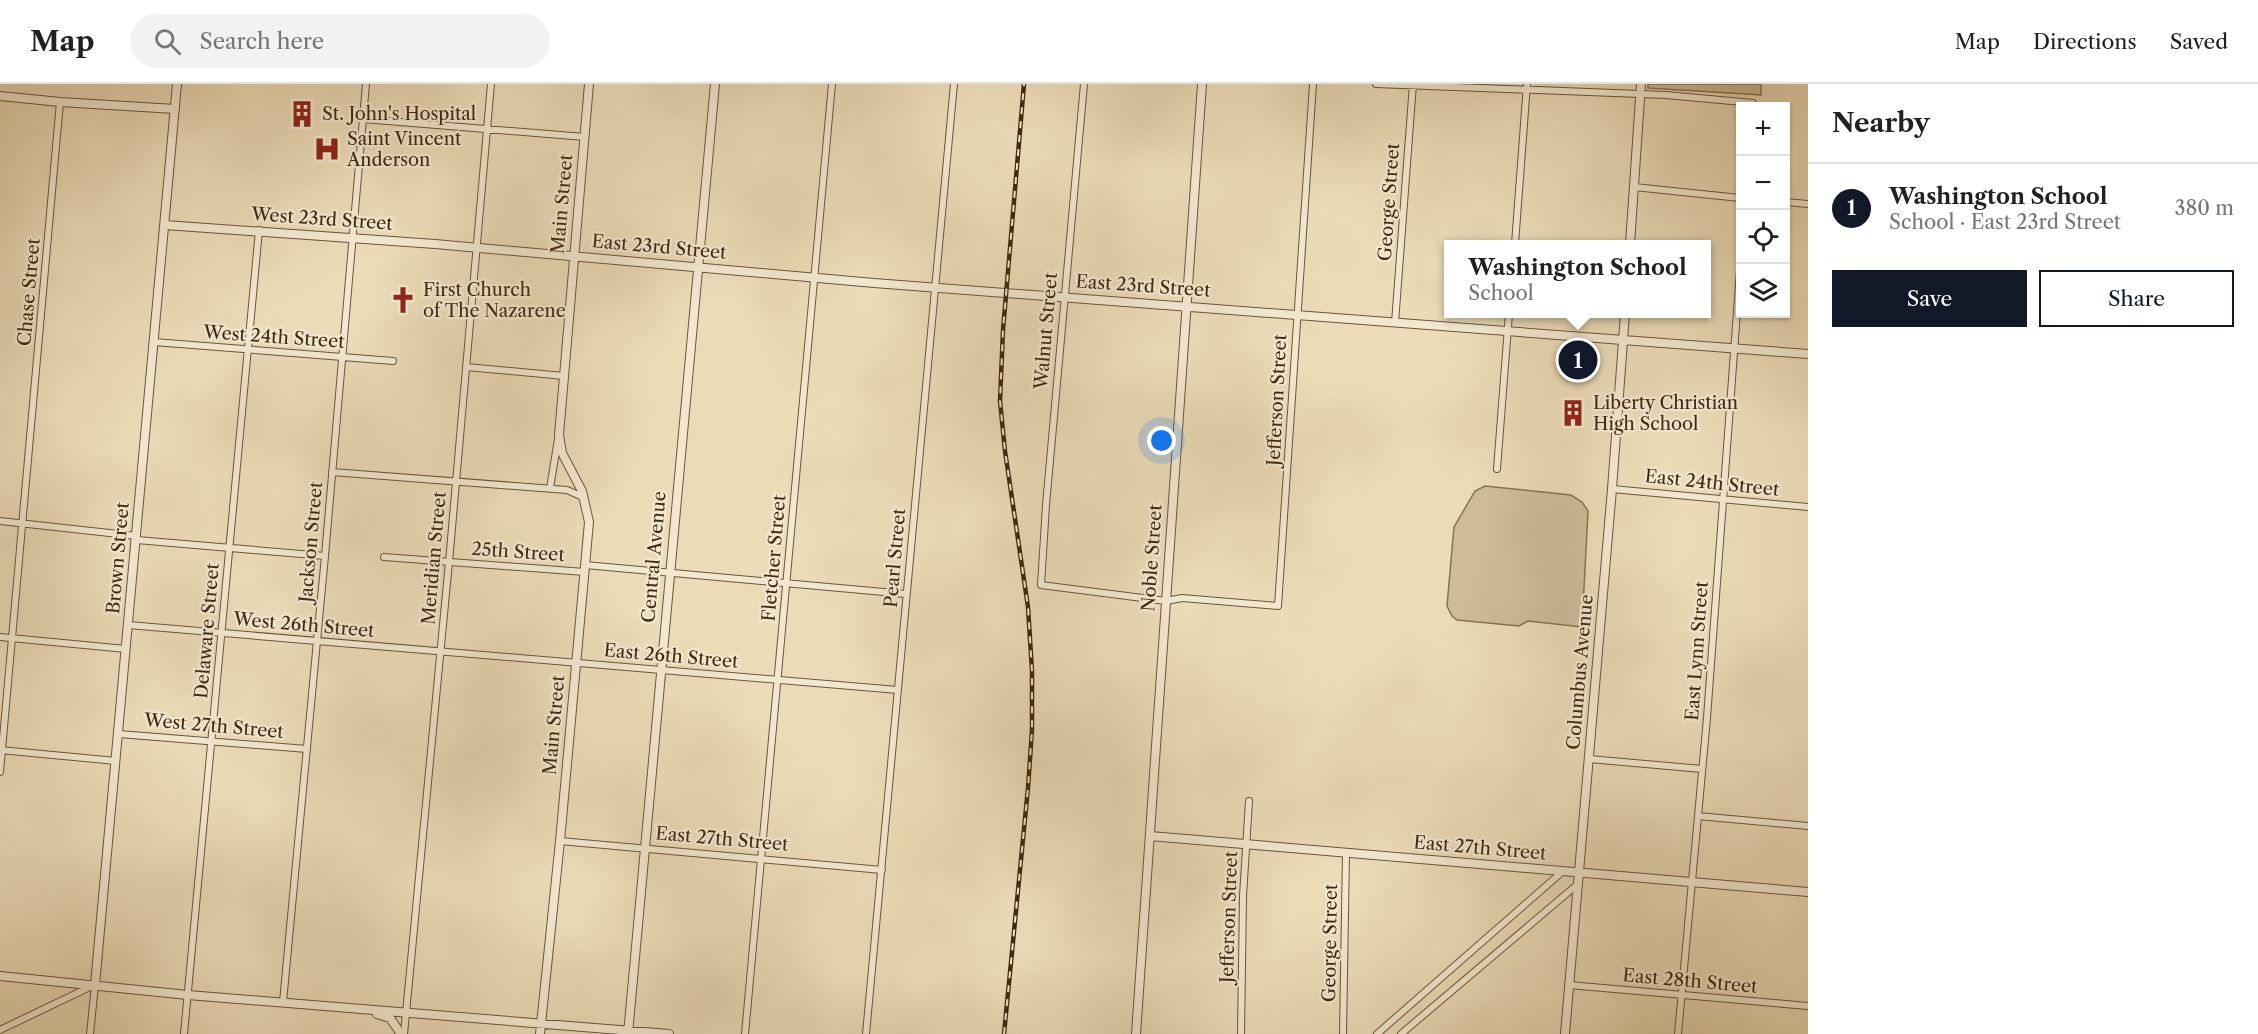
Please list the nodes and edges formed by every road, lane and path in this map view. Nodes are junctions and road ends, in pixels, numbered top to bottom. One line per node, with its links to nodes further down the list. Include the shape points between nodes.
1 (177, 84): 19 (street, Brown Street)
2 (366, 84): 20 (street, Jackson Street)
3 (491, 84): 21 (street, Meridian Street)
4 (589, 84): 22 (street, Main Street)
5 (715, 84): 34 (street, Central Avenue)
6 (832, 84): 35 (street, Fletcher Street)
7 (954, 84): 36 (street, Pearl Street)
8 (1084, 84): 37 (street, Walnut Street)
9 (1202, 84): 38 (street, Noble Street)
10 (1313, 84): 39 (street, Jefferson Street)
11 (1376, 84): 13 (street)
12 (1641, 84): 15 (street)
13 (1413, 85): 14 (street); 43 (street, George Street)
14 (1527, 87): 15 (street); 30 (street)
15 (1641, 95): 18 (street); 23 (street)
16 (0, 96): 17 (street)
17 (60, 102): 19 (street); 64 (street, Chase Street)
18 (1736, 103)
19 (175, 109): 27 (street, Brown Street)
20 (363, 119): 21 (street); 29 (street, Jackson Street)
21 (487, 129): 22 (street); 32 (street, Meridian Street)
22 (585, 137): 33 (street, Main Street)
23 (1634, 187): 24 (street); 31 (street)
24 (1736, 198)
25 (1790, 202): 26 (street)
26 (1808, 204)
27 (165, 225): 28 (street, West 23rd Street); 46 (street, Brown Street)
28 (259, 230): 29 (street, West 23rd Street); 48 (street, Delaware Street)
29 (353, 238): 32 (street, West 23rd Street); 50 (street, Jackson Street)
30 (1515, 240)
31 (1630, 240)
32 (477, 248): 33 (street, East 23rd Street); 52 (street, Meridian Street)
33 (574, 256): 34 (street, East 23rd Street); 53 (street, Main Street)
34 (698, 267): 35 (street, East 23rd Street); 71 (street, Central Avenue)
35 (815, 278): 36 (street, East 23rd Street); 72 (street, Fletcher Street)
36 (935, 287): 37 (street, East 23rd Street); 73 (street, Pearl Street)
37 (1064, 297): 38 (street, East 23rd Street); 74 (street, Walnut Street, via 1040,581 1044,587)
38 (1186, 306): 39 (street, East 23rd Street); 74 (street, Noble Street)
39 (1296, 314): 43 (street, East 23rd Street); 74 (street, Jefferson Street, via 1278,606 1182,598)
40 (1509, 318): 44 (street)
41 (1625, 318): 45 (street, Columbus Avenue)
42 (1737, 318): 47 (street, East Lynn Street)
43 (1395, 323): 44 (street, East 23rd Street)
44 (1508, 330): 45 (street, East 23rd Street); 55 (street)
45 (1623, 339): 47 (street, East 23rd Street); 59 (street, Columbus Avenue)
46 (154, 342): 48 (street, West 24th Street); 65 (street, Brown Street)
47 (1735, 348): 49 (street, East 23rd Street); 61 (street, East Lynn Street)
48 (248, 350): 50 (street, West 24th Street); 66 (street, Delaware Street)
49 (1808, 354)
50 (342, 357): 51 (street, West 24th Street); 56 (street, Jackson Street)
51 (393, 361)
52 (466, 367): 53 (street); 57 (street, Meridian Street)
53 (564, 376): 54 (street, Main Street)
54 (559, 435): 58 (street, Main Street); 60 (street, Main Street, via 562,453)
55 (1497, 469)
56 (332, 472): 57 (street); 67 (street, Jackson Street)
57 (456, 482): 58 (street); 69 (street, Meridian Street)
58 (550, 488): 60 (street, via 571,490)
59 (1612, 489): 61 (street, East 24th Street); 90 (street, Columbus Avenue)
60 (584, 497): 70 (street, Main Street, via 589,522)
61 (1724, 498): 62 (street, East 24th Street); 92 (street, East Lynn Street)
62 (1808, 507)
63 (0, 521): 64 (street)
64 (22, 524): 65 (street); 78 (street, Chase Street)
65 (137, 538): 66 (street); 75 (street, Brown Street)
66 (229, 548): 67 (street); 76 (street, Delaware Street)
67 (325, 556): 79 (street, Jackson Street)
68 (384, 557): 69 (street, 25th Street)
69 (449, 562): 70 (street, 25th Street); 81 (street, Meridian Street)
70 (585, 568): 71 (street, 25th Street); 82 (street, Main Street)
71 (670, 573): 72 (street, 25th Street); 83 (street, Central Avenue)
72 (787, 585): 73 (street, 25th Street); 84 (street, Fletcher Street)
73 (906, 594): 85 (street, Pearl Street)
74 (1166, 601): 97 (street, Noble Street)
75 (128, 625): 76 (street, West 26th Street); 80 (street, Brown Street)
76 (222, 633): 79 (street, West 26th Street); 87 (street, Delaware Street)
77 (0, 637): 78 (street)
78 (11, 638): 80 (street); 89 (street, Chase Street)
79 (317, 641): 81 (street, West 26th Street); 88 (street, Jackson Street)
80 (126, 649): 86 (street, Brown Street)
81 (440, 652): 82 (street, East 26th Street); 117 (street, Meridian Street)
82 (576, 663): 83 (street, East 26th Street); 98 (street, Main Street)
83 (660, 670): 84 (street, East 26th Street); 100 (street, Central Avenue)
84 (778, 680): 85 (street, East 26th Street); 102 (street, Fletcher Street)
85 (898, 690): 103 (street, Pearl Street)
86 (119, 734): 87 (street, West 27th Street); 91 (street, Brown Street)
87 (212, 741): 88 (street, West 27th Street); 112 (street, Delaware Street)
88 (307, 749): 114 (street, Jackson Street)
89 (1, 750): 91 (street); 93 (street, Chase Street)
90 (1589, 759): 92 (street); 105 (street, Columbus Avenue)
91 (116, 761): 110 (street, Brown Street)
92 (1702, 769): 95 (street, East Lynn Street)
93 (0, 772)
94 (1249, 801): 99 (street, Jefferson Street)
95 (1698, 816): 96 (street); 106 (street, East Lynn Street)
96 (1808, 826)
97 (1150, 836): 99 (street, East 27th Street); 128 (street, Noble Street)
98 (560, 841): 100 (street, East 27th Street); 118 (street, Main Street)
99 (1246, 844): 101 (street, East 27th Street); 129 (street, Jefferson Street)
100 (644, 849): 102 (street, East 27th Street); 120 (street, Central Avenue)
101 (1346, 853): 104 (street, East 27th Street); 130 (street, George Street)
102 (762, 859): 103 (street, East 27th Street); 126 (street, Fletcher Street)
103 (882, 870): 127 (street, Pearl Street)
104 (1562, 872): 105 (street, East 27th Street); 131 (street)
105 (1579, 873): 106 (street, East 27th Street); 107 (street, Columbus Avenue)
106 (1691, 882): 108 (street, East 27th Street); 113 (street, East Lynn Street)
107 (1578, 884): 111 (street, Columbus Avenue); 132 (street)
108 (1808, 892)
109 (0, 976): 110 (street)
110 (95, 985): 112 (street); 119 (street); 121 (street, Brown Street)
111 (1569, 985): 113 (street, East 28th Street); 133 (street, Columbus Avenue)
112 (188, 995): 114 (street); 122 (street, Delaware Street)
113 (1681, 995): 115 (street, East 28th Street); 134 (street, East Lynn Street)
114 (284, 1002): 116 (street)
115 (1808, 1006)
116 (356, 1008): 117 (street); 123 (street, via 390,1018)
117 (406, 1013): 118 (street); 123 (street, Meridian Street)
118 (542, 1024): 120 (street); 124 (street, Main Street)
119 (0, 1030)
120 (628, 1033): 125 (street)
121 (90, 1034)
122 (184, 1034)
123 (403, 1034)
124 (540, 1034)
125 (669, 1034)
126 (745, 1034)
127 (866, 1034)
128 (1136, 1034)
129 (1241, 1034)
130 (1343, 1034)
131 (1377, 1034)
132 (1401, 1034)
133 (1565, 1034)
134 (1678, 1034)

